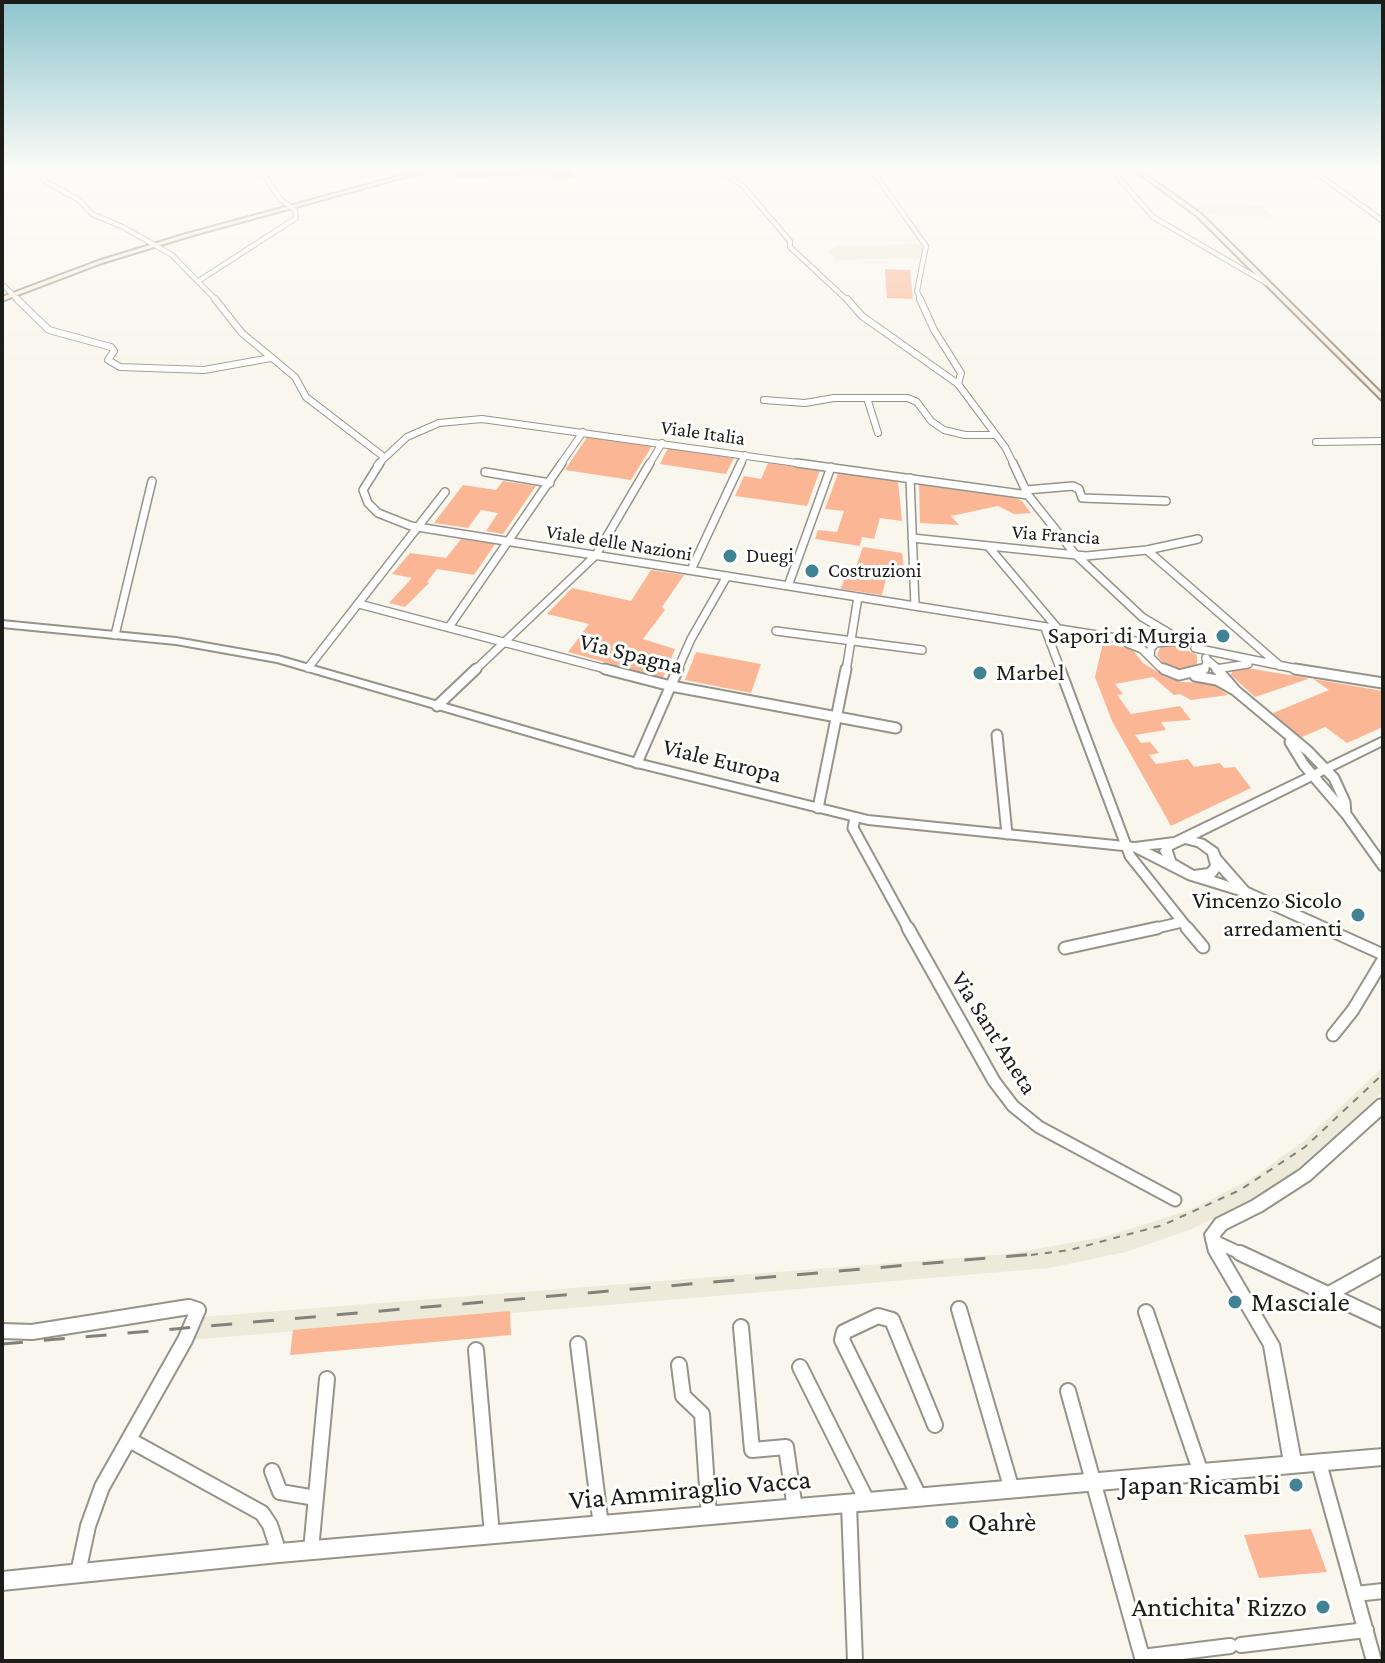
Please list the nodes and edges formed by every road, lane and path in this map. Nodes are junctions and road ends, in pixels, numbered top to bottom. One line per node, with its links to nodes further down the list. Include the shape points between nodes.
1 (146, 248): 11 (main road)
2 (160, 248): 8 (street)
3 (250, 248): 8 (street)
4 (791, 248): 14 (street, via 862,316)
5 (926, 248): 14 (street, via 917,291 961,373)
6 (1209, 248): 10 (street)
7 (1232, 248): 10 (main road)
8 (200, 280): 13 (street, via 242,333)
9 (2, 284): 11 (street)
10 (1268, 284): 16 (main road)
11 (13, 295): 12 (main road); 13 (street, via 49,330 111,347 108,360 120,367 204,370)
12 (2, 299)
13 (271, 358): 25 (street, via 295,377 306,397)
14 (958, 384): 20 (street)
15 (867, 398): 17 (street); 19 (street); 20 (street, via 913,399 944,430)
16 (1383, 399)
17 (764, 400)
18 (583, 432): 23 (street, Viale Italia); 25 (street, Viale Italia, via 491,419 460,420 413,433); 30 (street)
19 (878, 433)
20 (994, 435): 32 (street)
21 (1383, 441): 22 (street)
22 (1316, 442)
23 (662, 443): 24 (street, Viale Italia); 41 (street)
24 (745, 455): 26 (street, Viale Italia); 42 (street)
25 (384, 457): 34 (street, Viale delle Nazioni, via 369,475 364,496 385,518)
26 (831, 467): 28 (street, Viale Italia); 44 (street)
27 (485, 472): 30 (street)
28 (910, 478): 32 (street, Viale Italia); 35 (street)
29 (152, 481): 54 (street)
30 (550, 483): 37 (street)
31 (445, 492): 34 (street)
32 (1027, 493): 33 (street, Viale Italia, via 1073,486 1082,498); 40 (street)
33 (1166, 501)
34 (418, 527): 37 (street, Viale delle Nazioni); 46 (street)
35 (912, 538): 38 (street, Via Francia); 47 (street)
36 (1198, 539): 39 (street, Via Francia)
37 (510, 542): 41 (street, Viale delle Nazioni); 50 (street)
38 (988, 546): 40 (street, Via Francia); 52 (street)
39 (1147, 550): 40 (street, Via Francia); 64 (street)
40 (1075, 554): 48 (street)
41 (596, 555): 42 (street, Viale delle Nazioni); 57 (street)
42 (691, 570): 43 (street, Viale delle Nazioni)
43 (727, 576): 44 (street, Viale delle Nazioni); 69 (street)
44 (788, 586): 45 (street, Viale delle Nazioni)
45 (858, 597): 47 (street, Viale delle Nazioni); 56 (street)
46 (359, 604): 50 (street, Via Spagna); 65 (street)
47 (915, 606): 51 (street, Viale delle Nazioni)
48 (1142, 617): 58 (street); 59 (street)
49 (2, 624): 54 (street, Viale Europa)
50 (449, 627): 57 (street, Via Spagna)
51 (1045, 628): 52 (street, Viale delle Nazioni); 86 (street)
52 (1059, 630): 55 (street, Viale delle Nazioni)
53 (776, 631): 56 (street)
54 (115, 635): 65 (street, Viale Europa, via 194,643)
55 (1113, 638): 59 (street, Viale delle Nazioni); 62 (street, Viale delle Nazioni)
56 (851, 641): 61 (street); 72 (street)
57 (504, 642): 69 (street, Via Spagna); 71 (street)
58 (1184, 642): 59 (street, Viale delle Nazioni); 60 (street)
59 (1155, 644): 62 (street)
60 (1195, 648): 63 (street); 64 (street)
61 (922, 650)
62 (1150, 656): 67 (street, Viale delle Nazioni, via 1160,667)
63 (1206, 659): 66 (street); 67 (street, via 1206,668)
64 (1276, 665): 66 (street, via 1240,663); 68 (street)
65 (308, 668): 71 (street, Viale Europa)
66 (1218, 669): 67 (street); 70 (street)
67 (1193, 675): 70 (street, Viale delle Nazioni)
68 (1381, 683)
69 (671, 686): 72 (street, Via Spagna); 77 (street)
70 (1236, 691): 75 (street)
71 (437, 706): 77 (street, Viale Europa)
72 (838, 719): 73 (street, Via Spagna); 80 (street)
73 (896, 728)
74 (997, 735): 84 (street)
75 (1286, 735): 78 (street); 79 (street)
76 (1382, 743): 78 (street)
77 (637, 763): 80 (street, Viale Europa)
78 (1325, 768): 79 (street); 81 (street, via 1340,790)
79 (1312, 774): 81 (street); 83 (street)
80 (818, 808): 82 (street, Viale Europa)
81 (1346, 814): 88 (street)
82 (855, 818): 84 (street, Viale Europa); 98 (street, Via Sant'Aneta, via 853,828 875,869 1013,1106 1039,1127)
83 (1211, 824): 85 (street); 87 (street)
84 (1007, 834): 86 (street, Viale Europa)
85 (1178, 840): 86 (street, Viale Europa); 87 (street, via 1200,843); 89 (street, via 1166,851)
86 (1130, 846): 89 (street, Viale Europa); 92 (street, via 1130,856)
87 (1214, 856): 90 (street, via 1212,873); 91 (street)
88 (1383, 866)
89 (1176, 869): 90 (street)
90 (1199, 877): 91 (street)
91 (1244, 891): 95 (street)
92 (1182, 922): 93 (street); 94 (street)
93 (1203, 947)
94 (1065, 948)
95 (1383, 957): 96 (street)
96 (1333, 1035)
97 (1383, 1105): 99 (street, via 1305,1175 1216,1228)
98 (1175, 1200)
99 (1212, 1240): 101 (street); 117 (street, via 1271,1344)
100 (1383, 1264): 101 (street)
101 (1327, 1295): 104 (street)
102 (959, 1309): 121 (street)
103 (1146, 1312): 119 (street)
104 (1383, 1320)
105 (741, 1327): 126 (street, via 752,1450 786,1447)
106 (2, 1331): 132 (street, via 32,1332 189,1307 198,1310 102,1487)
107 (578, 1344): 128 (street)
108 (476, 1350): 129 (street)
109 (679, 1365): 127 (street, via 683,1396 702,1414)
110 (800, 1367): 124 (street)
111 (327, 1379): 122 (street)
112 (1068, 1391): 120 (street)
113 (935, 1425): 123 (street, via 892,1320 878,1316 844,1332 842,1340)
114 (135, 1443): 131 (street, via 262,1513)
115 (1383, 1457): 116 (street, Via Ammiraglio Vacca)
116 (1319, 1463): 117 (street, Via Ammiraglio Vacca); 135 (street)
117 (1293, 1465): 119 (street, Via Ammiraglio Vacca)
118 (272, 1471): 122 (street, via 280,1492)
119 (1201, 1473): 120 (street, Via Ammiraglio Vacca)
120 (1094, 1483): 121 (street, Via Ammiraglio Vacca); 136 (street, via 1142,1657)
121 (1012, 1490): 123 (street, Via Ammiraglio Vacca)
122 (316, 1498): 130 (street)
123 (920, 1498): 124 (street, Via Ammiraglio Vacca)
124 (868, 1503): 125 (street, Via Ammiraglio Vacca)
125 (849, 1505): 126 (street, Via Ammiraglio Vacca); 137 (street)
126 (795, 1509): 127 (street, Via Ammiraglio Vacca)
127 (709, 1516): 128 (street, Via Ammiraglio Vacca)
128 (601, 1526): 129 (street, Via Ammiraglio Vacca)
129 (492, 1535): 130 (street, Via Ammiraglio Vacca)
130 (311, 1550): 131 (street, Via Ammiraglio Vacca)
131 (279, 1553): 132 (street, Via Ammiraglio Vacca)
132 (78, 1573): 133 (street, Via Ammiraglio Vacca)
133 (2, 1581)
134 (1383, 1591): 135 (street)
135 (1356, 1594): 136 (street)
136 (1366, 1630): 138 (street)
137 (855, 1661)
138 (1374, 1661)

